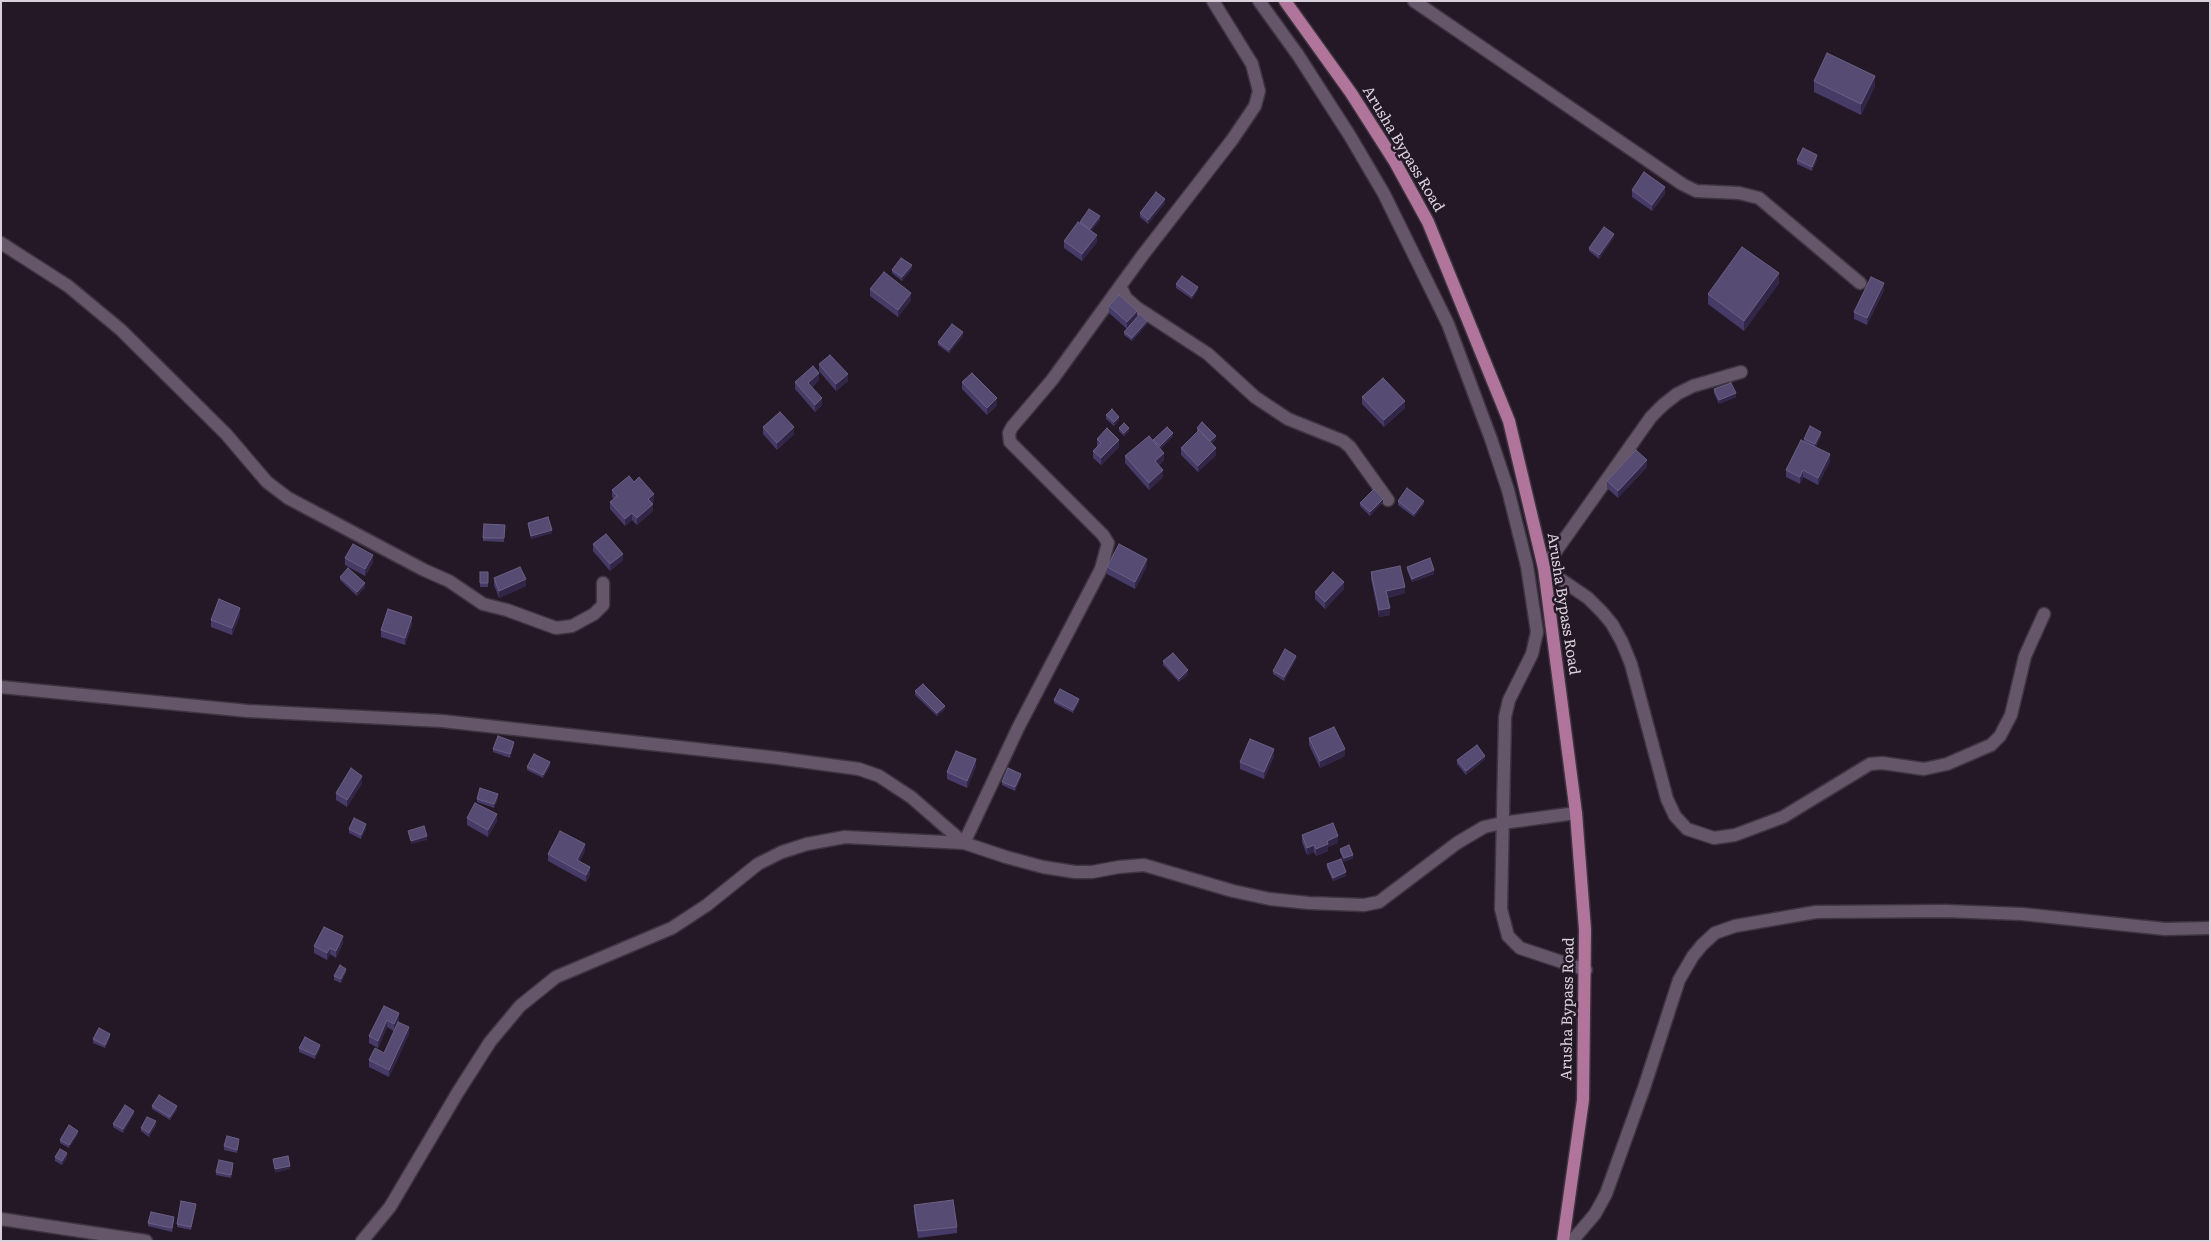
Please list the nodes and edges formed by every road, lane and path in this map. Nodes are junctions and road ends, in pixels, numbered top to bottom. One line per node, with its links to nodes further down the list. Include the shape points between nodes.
1 (1212, 1): 7 (street, via 1252,64 1258,91 1255,106)
2 (1259, 1): 15 (street, via 1298,55 1384,194 1448,324 1508,490 1527,566 1537,632 1532,654 1505,717)
3 (1285, 1): 10 (main road, Arusha Bypass Road, via 1395,162 1428,222 1509,421)
4 (1414, 1): 6 (street, via 1682,184 1696,190 1759,198)
5 (1, 242): 11 (street, via 68,286 121,330 226,434 267,482 288,498 449,581 483,604 556,628 572,626 594,614 603,604)
6 (1860, 283)
7 (1120, 286): 9 (street, via 1136,307 1208,354 1255,397 1288,419 1343,441); 16 (street, via 1009,433 1010,442 1103,534 1108,543 1102,569 1018,728)
8 (1740, 372): 10 (street, via 1693,386 1663,405 1651,417)
9 (1388, 500)
10 (1544, 568): 12 (street, via 1588,598 1612,624 1631,664 1660,774 1675,816 1687,829 1714,838 1735,835 1784,816 1870,764 1924,770 1991,745 2011,715 2025,656); 14 (main road, Arusha Bypass Road)
11 (603, 583)
12 (2044, 614)
13 (1, 687): 16 (street, via 248,712 442,722 859,769 879,776 911,796)
14 (1576, 813): 15 (street); 18 (main road, Arusha Bypass Road)
15 (1502, 823): 16 (street, via 1484,827 1457,843 1379,902 1364,904 1270,899 1144,866 1075,872 1043,867); 18 (street, via 1501,909 1508,936 1520,948)
16 (964, 843): 21 (street, via 845,837 782,852 758,864 672,928 556,978 520,1006 490,1042 390,1207)
17 (2210, 928): 23 (street, via 2165,928 2022,914 1816,912 1735,926 1715,933 1702,944 1679,980 1606,1194 1595,1214)
18 (1586, 970): 22 (main road, Arusha Bypass Road, via 1583,1100)
19 (1, 1219): 20 (street)
20 (146, 1241)
21 (362, 1241)
22 (1563, 1241)
23 (1572, 1241)

